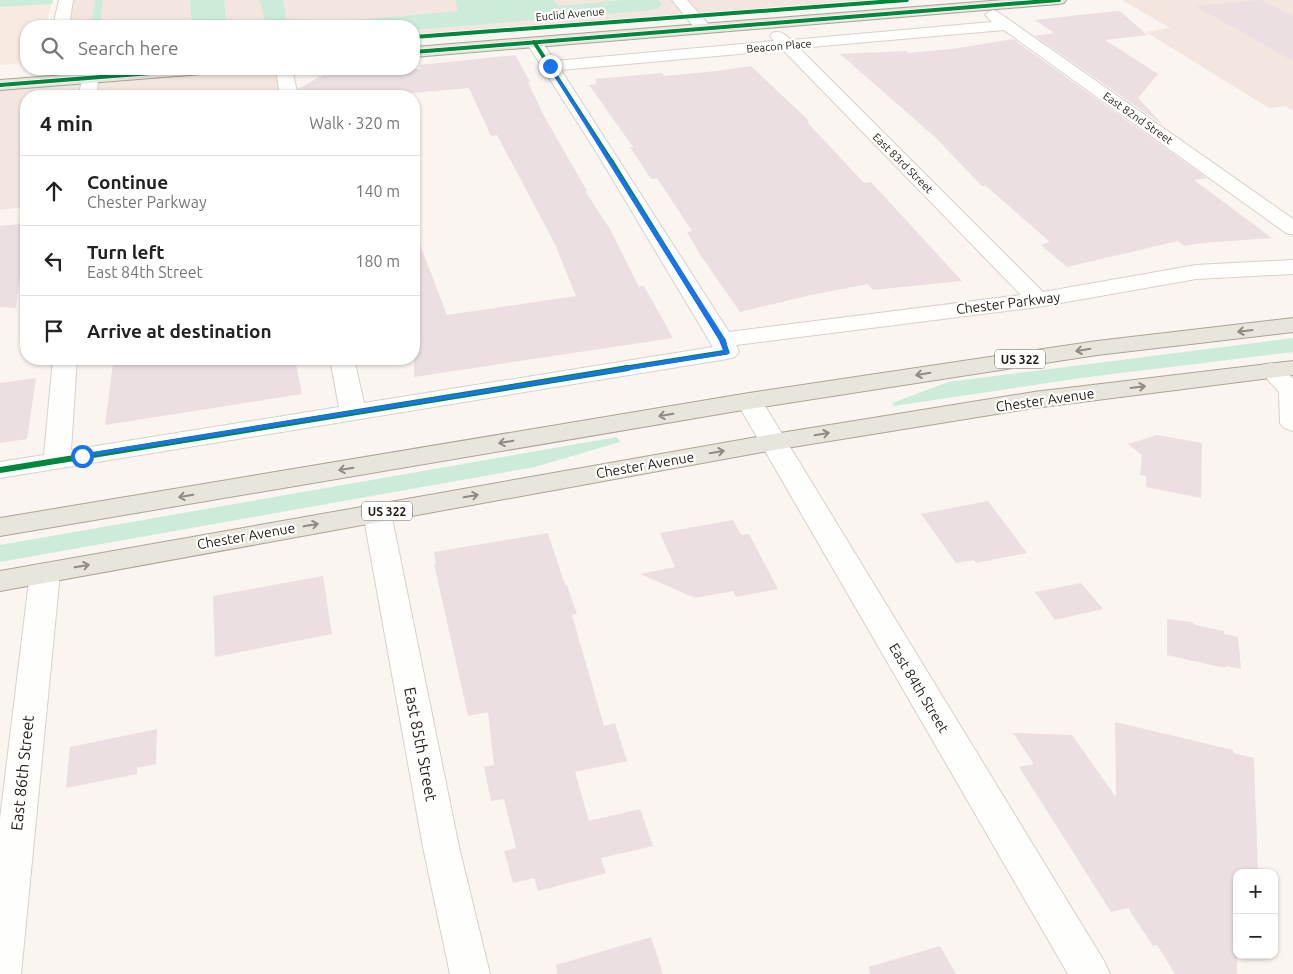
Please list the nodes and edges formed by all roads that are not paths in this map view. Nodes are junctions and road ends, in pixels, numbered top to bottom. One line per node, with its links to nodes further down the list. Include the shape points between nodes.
1 (66, 0): 7 (street)
2 (679, 0): 6 (street)
3 (907, 0): 6 (main road, Euclid Avenue)
4 (1059, 0): 5 (main road, Euclid Avenue)
5 (983, 7): 8 (main road, Euclid Avenue); 9 (street, East 82nd Street)
6 (694, 15): 10 (street); 11 (main road, Euclid Avenue)
7 (62, 20)
8 (768, 24): 10 (main road, Euclid Avenue); 13 (street, East 83rd Street)
9 (1007, 25): 13 (street, Beacon Place); 24 (street, East 82nd Street)
10 (704, 29): 12 (main road, Euclid Avenue)
11 (420, 37)
12 (534, 42): 14 (main road, Euclid Avenue); 15 (street)
13 (786, 45): 15 (street, Beacon Place); 26 (street, East 83rd Street)
14 (420, 52)
15 (550, 66): 28 (street)
16 (20, 68): 17 (main road)
17 (0, 70)
18 (127, 75): 20 (main road)
19 (285, 75): 23 (street)
20 (90, 78): 21 (main road); 22 (street)
21 (0, 85)
22 (89, 90)
23 (288, 90)
24 (1293, 229)
25 (1293, 267): 26 (street, Chester Parkway, via 1196,272)
26 (1038, 300): 28 (street, Chester Parkway, via 881,318)
27 (1293, 325): 32 (main road, US 322, one-way to 32, via 1097,348)
28 (724, 346): 33 (street, Chester Parkway)
29 (64, 365): 36 (street)
30 (343, 365): 33 (street)
31 (1282, 369): 34 (street, via 1291,391); 35 (main road, Chester Avenue / US 322, one-way to 31, via 1034,400)
32 (749, 401): 35 (street, East 84th Street); 39 (main road, US 322, one-way to 39)
33 (353, 412): 36 (street, Chester Parkway)
34 (1293, 423)
35 (774, 442): 38 (main road, Chester Avenue / US 322, one-way to 35); 44 (street, East 84th Street)
36 (56, 460): 37 (street, Chester Parkway)
37 (0, 470)
38 (377, 513): 40 (main road, Chester Avenue / US 322, one-way to 38); 43 (street, East 85th Street, via 441,846)
39 (0, 527)
40 (45, 573): 41 (main road, Chester Avenue / US 322); 42 (street, East 86th Street)
41 (0, 581)
42 (2, 974)
43 (470, 974)
44 (1090, 974)

